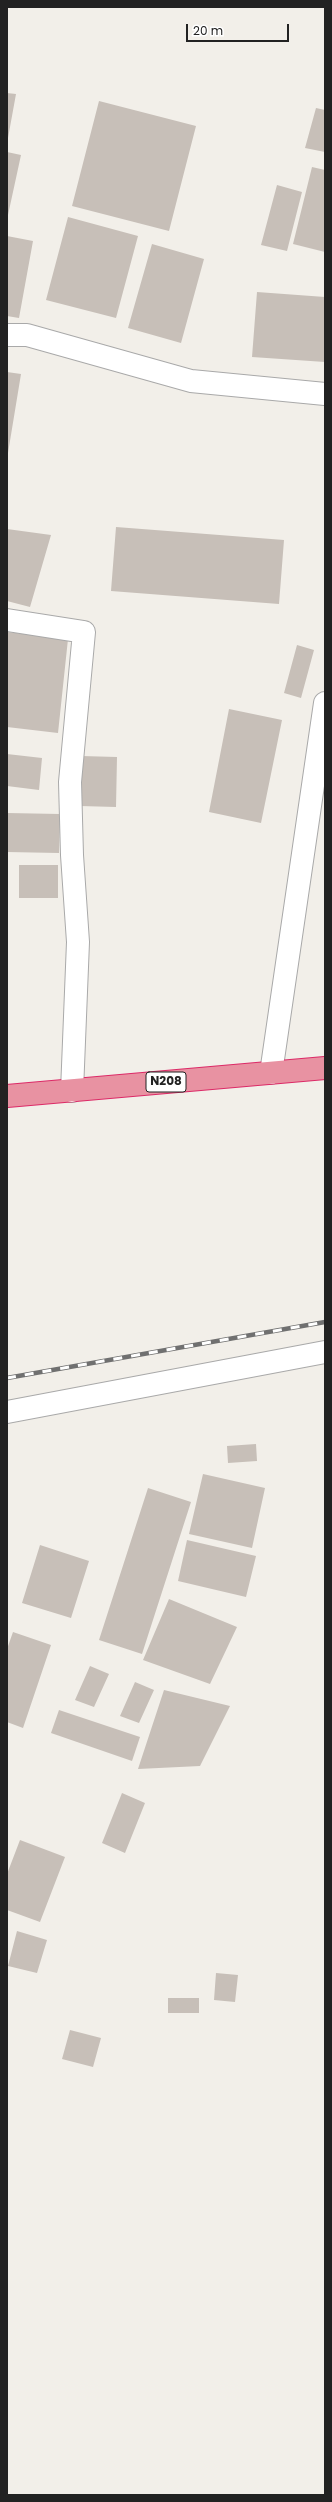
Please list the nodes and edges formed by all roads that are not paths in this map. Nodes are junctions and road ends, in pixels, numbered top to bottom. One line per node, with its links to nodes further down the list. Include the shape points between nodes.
1 (7, 334): 2 (street, via 27,335 191,381)
2 (325, 394)
3 (7, 620): 7 (street, via 84,632 70,782 78,942)
4 (325, 703): 6 (street)
5 (325, 1068): 6 (highway, N208)
6 (272, 1073): 7 (highway, N208)
7 (72, 1091): 8 (highway, N208)
8 (7, 1096)
9 (325, 1352): 10 (street)
10 (7, 1412)

